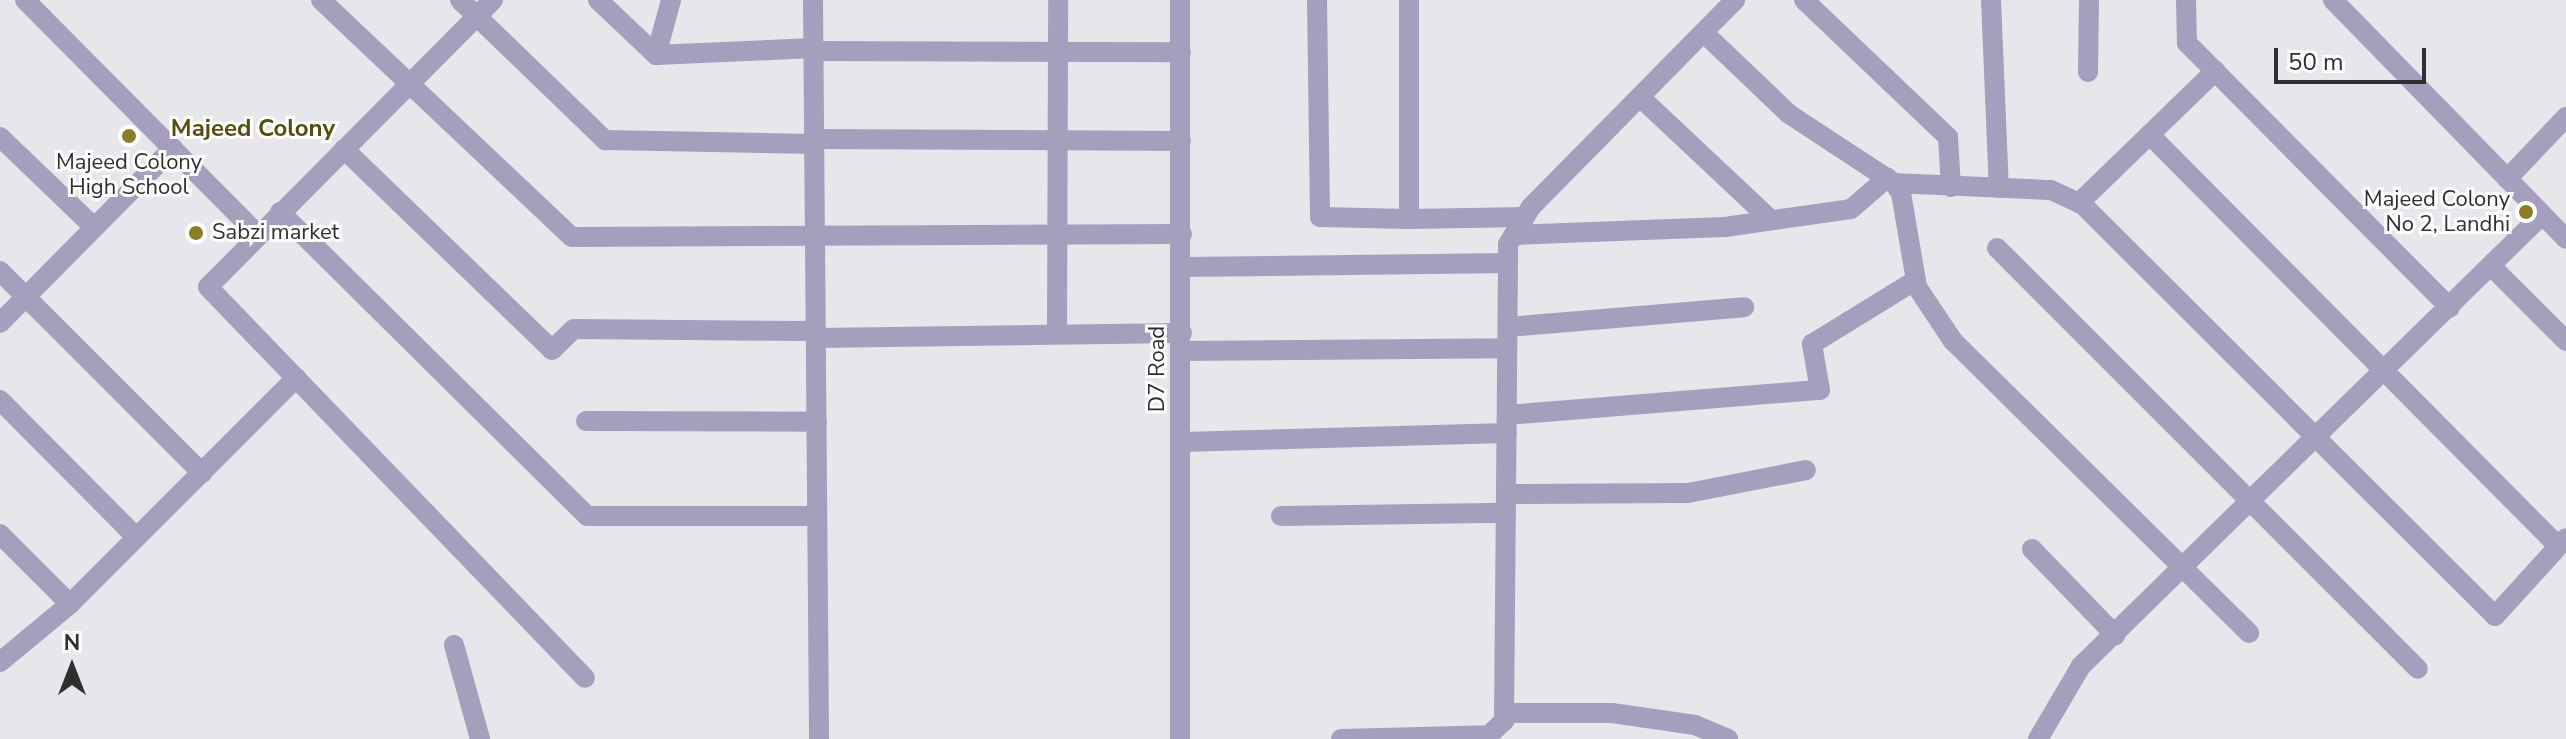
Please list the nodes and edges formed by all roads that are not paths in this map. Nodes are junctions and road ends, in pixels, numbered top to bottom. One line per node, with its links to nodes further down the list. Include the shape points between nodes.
1 (25, 0): 34 (street)
2 (321, 0): 26 (street)
3 (460, 0): 18 (street)
4 (493, 0): 18 (street)
5 (598, 0): 23 (street)
6 (671, 0): 23 (street)
7 (813, 0): 20 (street)
8 (1058, 0): 21 (street)
9 (1180, 0): 22 (street, D7 Road)
10 (1317, 0): 43 (street, via 1320,217)
11 (1409, 0): 43 (street)
12 (1735, 0): 19 (street)
13 (1804, 0): 38 (street, via 1948,137)
14 (1991, 0): 39 (street)
15 (2089, 0): 25 (street)
16 (2186, 0): 24 (street, via 2187,43)
17 (2333, 0): 36 (street)
18 (477, 16): 26 (street); 32 (street, via 605,140)
19 (1704, 33): 27 (street); 37 (street, via 1789,114)
20 (814, 49): 21 (street); 23 (street); 32 (street)
21 (1058, 52): 22 (street); 31 (street)
22 (1181, 52): 33 (street, D7 Road)
23 (656, 55)
24 (2215, 71): 29 (street); 60 (street)
25 (2088, 72)
26 (410, 83): 35 (street); 49 (street, via 572,237)
27 (1640, 97): 44 (street); 45 (street)
28 (2566, 117): 36 (street)
29 (2150, 135): 40 (street); 68 (street)
30 (0, 137): 46 (street)
31 (1058, 140): 32 (street); 33 (street); 50 (street)
32 (814, 141): 49 (street)
33 (1181, 141): 47 (street, D7 Road)
34 (173, 148): 46 (street); 48 (street)
35 (344, 149): 41 (street); 63 (street, via 552,350 574,329)
36 (2507, 179): 42 (street)
37 (1891, 180): 38 (street); 44 (street, via 1851,209); 57 (street, via 1901,193)
38 (1951, 187): 39 (street)
39 (1999, 188): 40 (street, via 2051,190)
40 (2079, 203): 74 (street)
41 (280, 212): 48 (street); 80 (street, via 587,516)
42 (2542, 215): 51 (street); 55 (street)
43 (1409, 219): 45 (street)
44 (1771, 220): 45 (street)
45 (1520, 226): 53 (street)
46 (94, 227): 58 (street)
47 (1182, 234): 50 (street); 54 (street, D7 Road)
48 (258, 235): 69 (street, via 208,287)
49 (815, 235): 50 (street); 63 (street)
50 (1057, 235): 64 (street)
51 (2566, 239)
52 (1997, 248): 78 (street)
53 (1508, 263): 54 (street); 62 (street)
54 (1182, 267): 66 (street, D7 Road)
55 (2492, 267): 60 (street); 65 (street)
56 (0, 271): 58 (street)
57 (1916, 280): 73 (street, via 1812,344 1820,390); 86 (street, via 1953,341)
58 (26, 296): 61 (street); 77 (street)
59 (1744, 307): 62 (street)
60 (2450, 308): 68 (street)
61 (0, 323)
62 (1508, 327): 67 (street)
63 (816, 334): 64 (street); 72 (street)
64 (1057, 334): 66 (street)
65 (2566, 341)
66 (1182, 342): 67 (street); 75 (street, D7 Road)
67 (1507, 348): 73 (street)
68 (2383, 372): 74 (street); 84 (street)
69 (296, 378): 77 (street); 93 (street)
70 (0, 400): 83 (street)
71 (586, 421): 72 (street)
72 (817, 422): 80 (street)
73 (1507, 424): 75 (street); 79 (street)
74 (2317, 437): 78 (street); 84 (street, via 2495,616)
75 (1182, 442): 97 (street, D7 Road)
76 (1806, 470): 79 (street, via 1688,493)
77 (202, 473): 83 (street)
78 (2251, 502): 86 (street); 92 (street)
79 (1506, 504): 81 (street); 94 (street)
80 (817, 516): 96 (street)
81 (1281, 516)
82 (0, 534): 87 (street)
83 (136, 537): 87 (street)
84 (2562, 542)
85 (2032, 549): 89 (street)
86 (2185, 565): 88 (street); 89 (street)
87 (70, 604): 91 (street)
88 (2249, 633)
89 (2115, 635): 100 (street, via 2070,679)
90 (454, 645): 95 (street)
91 (0, 662)
92 (2418, 669)
93 (585, 678)
94 (1504, 713): 98 (street, via 1504,721 1489,735); 99 (street, via 1612,713 1695,725)
95 (480, 739)
96 (819, 739)
97 (1180, 739)
98 (1341, 739)
99 (1728, 739)
100 (2038, 739)

